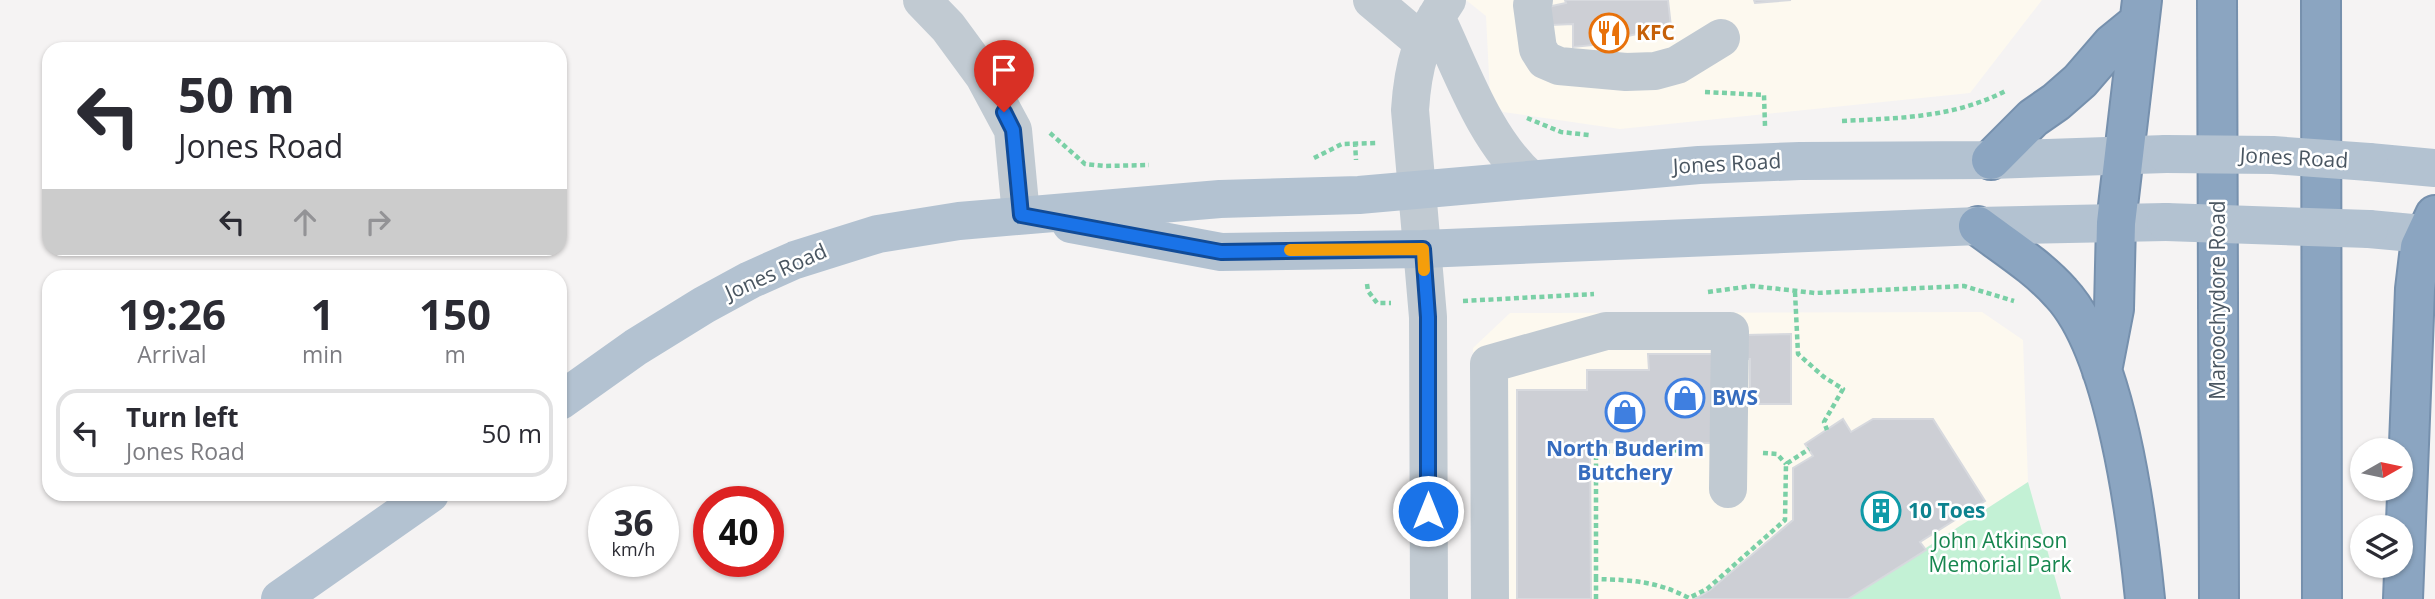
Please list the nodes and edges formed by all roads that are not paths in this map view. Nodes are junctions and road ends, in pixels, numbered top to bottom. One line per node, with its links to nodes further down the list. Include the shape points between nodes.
1 (922, 0): 14 (street, via 984,76 1013,130)
2 (1372, 0): 7 (street)
3 (1534, 0): 8 (street, via 1538,50 1552,64 1655,71 1677,65)
4 (2217, 0): 28 (highway, Maroochydore Road)
5 (2320, 0): 29 (highway)
6 (2141, 11): 9 (highway); 10 (highway, via 2080,81)
7 (1435, 20): 12 (street, via 1489,130); 13 (street, via 1413,77 1410,110)
8 (1721, 38)
9 (2123, 156): 10 (main road, Jones Road); 11 (main road, Jones Road, bridge, via 2273,155); 15 (highway)
10 (1991, 160): 12 (main road, Jones Road, via 1800,160)
11 (2435, 168)
12 (1530, 179): 13 (main road, Jones Road)
13 (1416, 190): 14 (main road, Jones Road); 18 (street)
14 (1021, 215): 18 (main road, Jones Road, via 1221,252); 21 (main road, Jones Road, via 878,234 795,260 704,305)
15 (2116, 223): 16 (main road, Jones Road); 17 (main road, Jones Road, bridge); 20 (highway, via 2114,309)
16 (1978, 226): 18 (main road, Jones Road); 20 (highway, via 2062,293)
17 (2431, 228): 19 (highway, via 2418,262)
18 (1423, 249): 25 (street)
19 (2424, 326): 30 (highway)
20 (2102, 371): 27 (highway, via 2134,517)
21 (567, 396)
22 (1728, 489): 26 (street, via 1730,331 1606,331 1489,365)
23 (420, 501): 24 (main road)
24 (280, 599)
25 (1429, 599)
26 (1490, 599)
27 (2145, 599)
28 (2219, 599)
29 (2322, 599)
30 (2403, 599)

